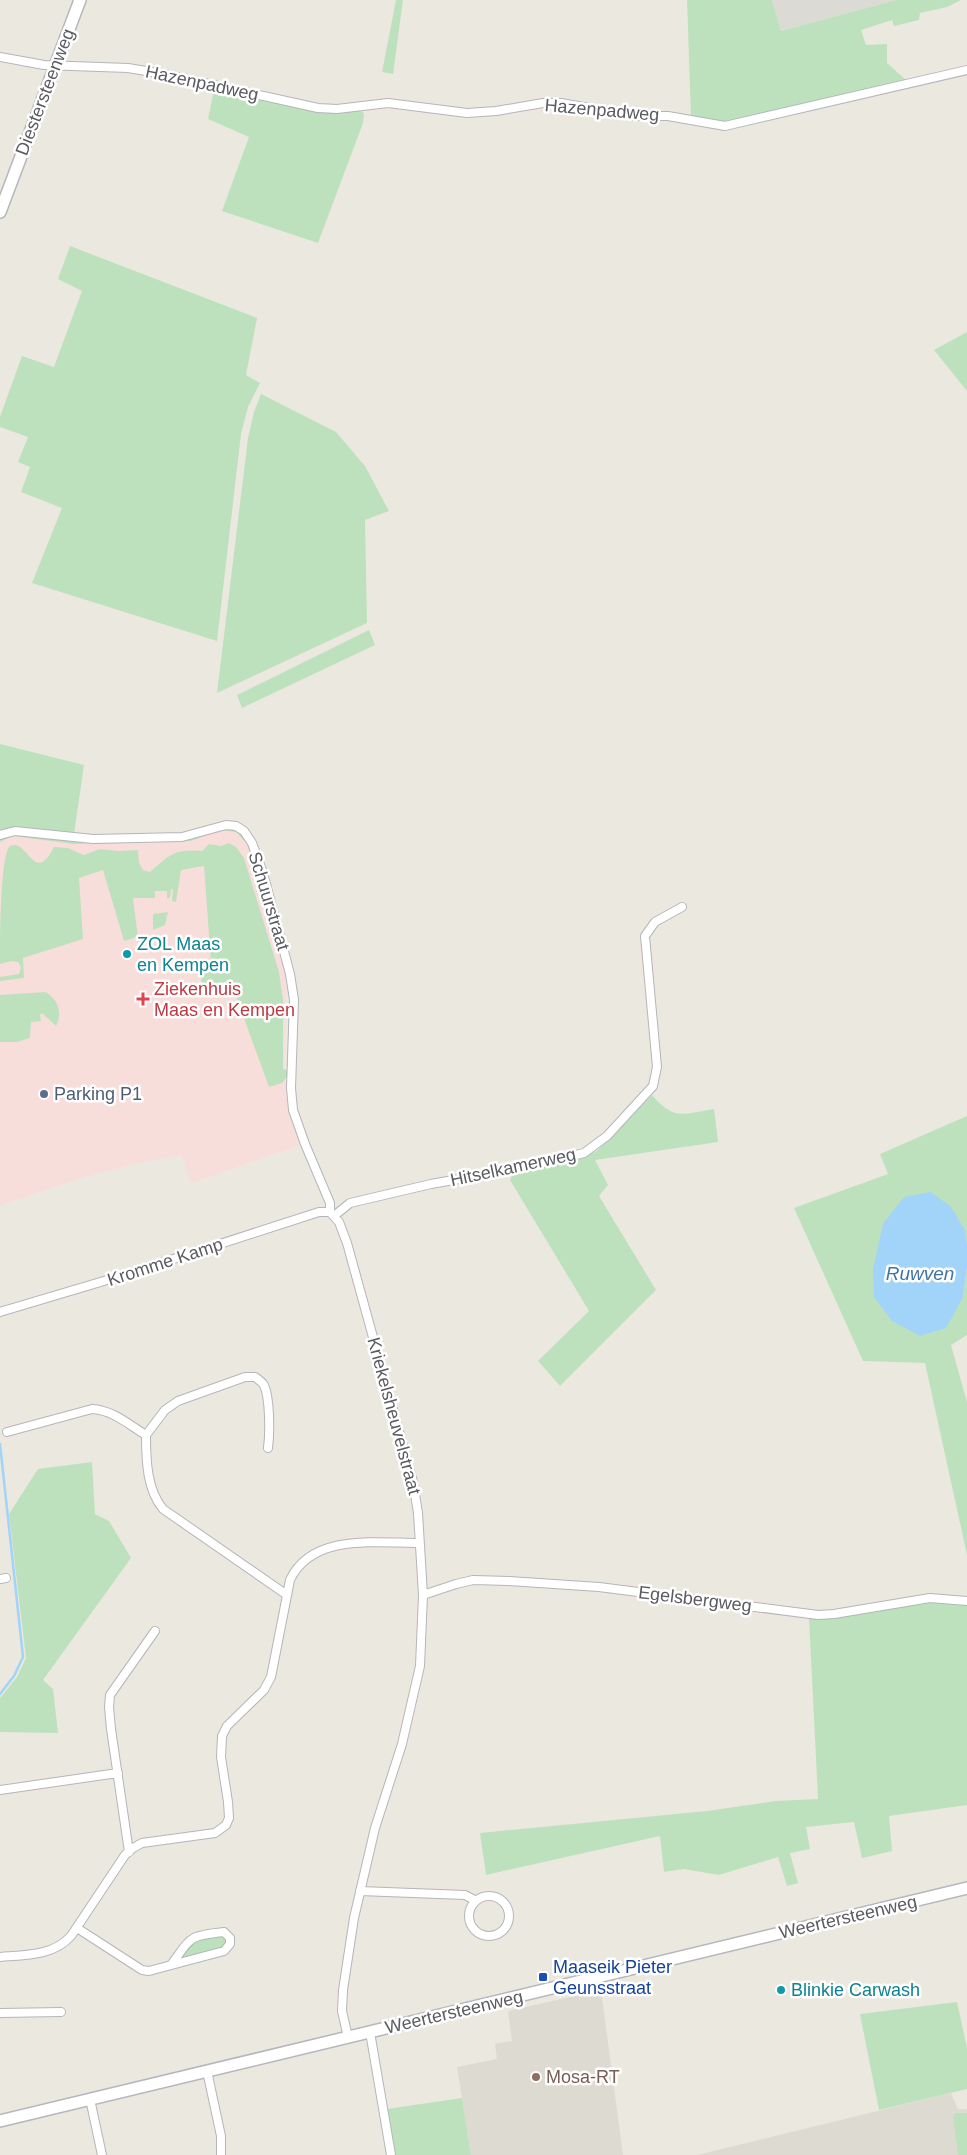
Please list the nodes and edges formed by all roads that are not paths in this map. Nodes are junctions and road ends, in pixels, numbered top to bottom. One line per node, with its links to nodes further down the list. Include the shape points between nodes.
1 (80, 0): 3 (main road, Diestersteenweg)
2 (0, 57): 3 (street, Hazenpadweg)
3 (55, 66): 4 (street, Hazenpadweg, via 128,68 318,108 388,103 467,113 561,103 635,116 668,116 725,126); 5 (main road, Diestersteenweg)
4 (967, 70)
5 (0, 212)
6 (0, 835): 8 (street, Schuurstraat, via 15,831 93,839 182,837 226,825 244,831 263,873 290,974 294,1008 292,1101 295,1119)
7 (682, 907): 8 (street, Hitselkamerweg, via 655,922 645,936 658,1067 653,1086 607,1136 584,1153 350,1203)
8 (332, 1214): 9 (street, Kromme Kamp, via 319,1212); 13 (street, Kriekelsheuvelstraat, via 347,1243 413,1482)
9 (0, 1312)
10 (7, 1432): 11 (street, via 92,1409 112,1413)
11 (146, 1435): 12 (street, via 165,1410 178,1401 245,1377 255,1377 264,1385); 14 (street, via 155,1500)
12 (268, 1448)
13 (419, 1543): 14 (street, via 341,1543 328,1547 303,1562 295,1571); 15 (street, Kriekelsheuvelstraat)
14 (287, 1595): 20 (street, via 271,1677 264,1690 227,1726 222,1736 221,1757 229,1818 226,1825 215,1833 142,1843)
15 (423, 1595): 16 (street, Egelsbergweg, via 473,1580 509,1581 599,1587 818,1615 930,1598); 22 (street, Kriekelsheuvelstraat, via 420,1666 413,1699)
16 (967, 1601)
17 (155, 1631): 18 (street, via 110,1695)
18 (118, 1773): 19 (street); 20 (street)
19 (0, 1790)
20 (129, 1852): 24 (street)
21 (967, 1888): 29 (main road, Weertersteenweg)
22 (360, 1891): 23 (street, via 465,1895); 30 (street, Kriekelsheuvelstraat, via 343,1990 342,2011)
23 (476, 1901): 23 (street, via 469,1917 473,1927 483,1935 501,1932 508,1921 504,1903 494,1897)
24 (77, 1928): 25 (street, via 64,1945 52,1951); 26 (street, via 142,1970)
25 (0, 1958)
26 (170, 1965): 26 (street, via 224,1951 230,1944 230,1938 224,1932 196,1936 188,1940)
27 (0, 2012): 28 (street)
28 (61, 2012)
29 (370, 2032): 30 (main road, Weertersteenweg); 36 (street)
30 (348, 2037): 31 (main road, Weertersteenweg)
31 (207, 2071): 32 (main road, Weertersteenweg); 35 (street, via 221,2136)
32 (90, 2099): 33 (main road, Weertersteenweg); 34 (street)
33 (0, 2121)
34 (102, 2155)
35 (220, 2155)
36 (391, 2155)

